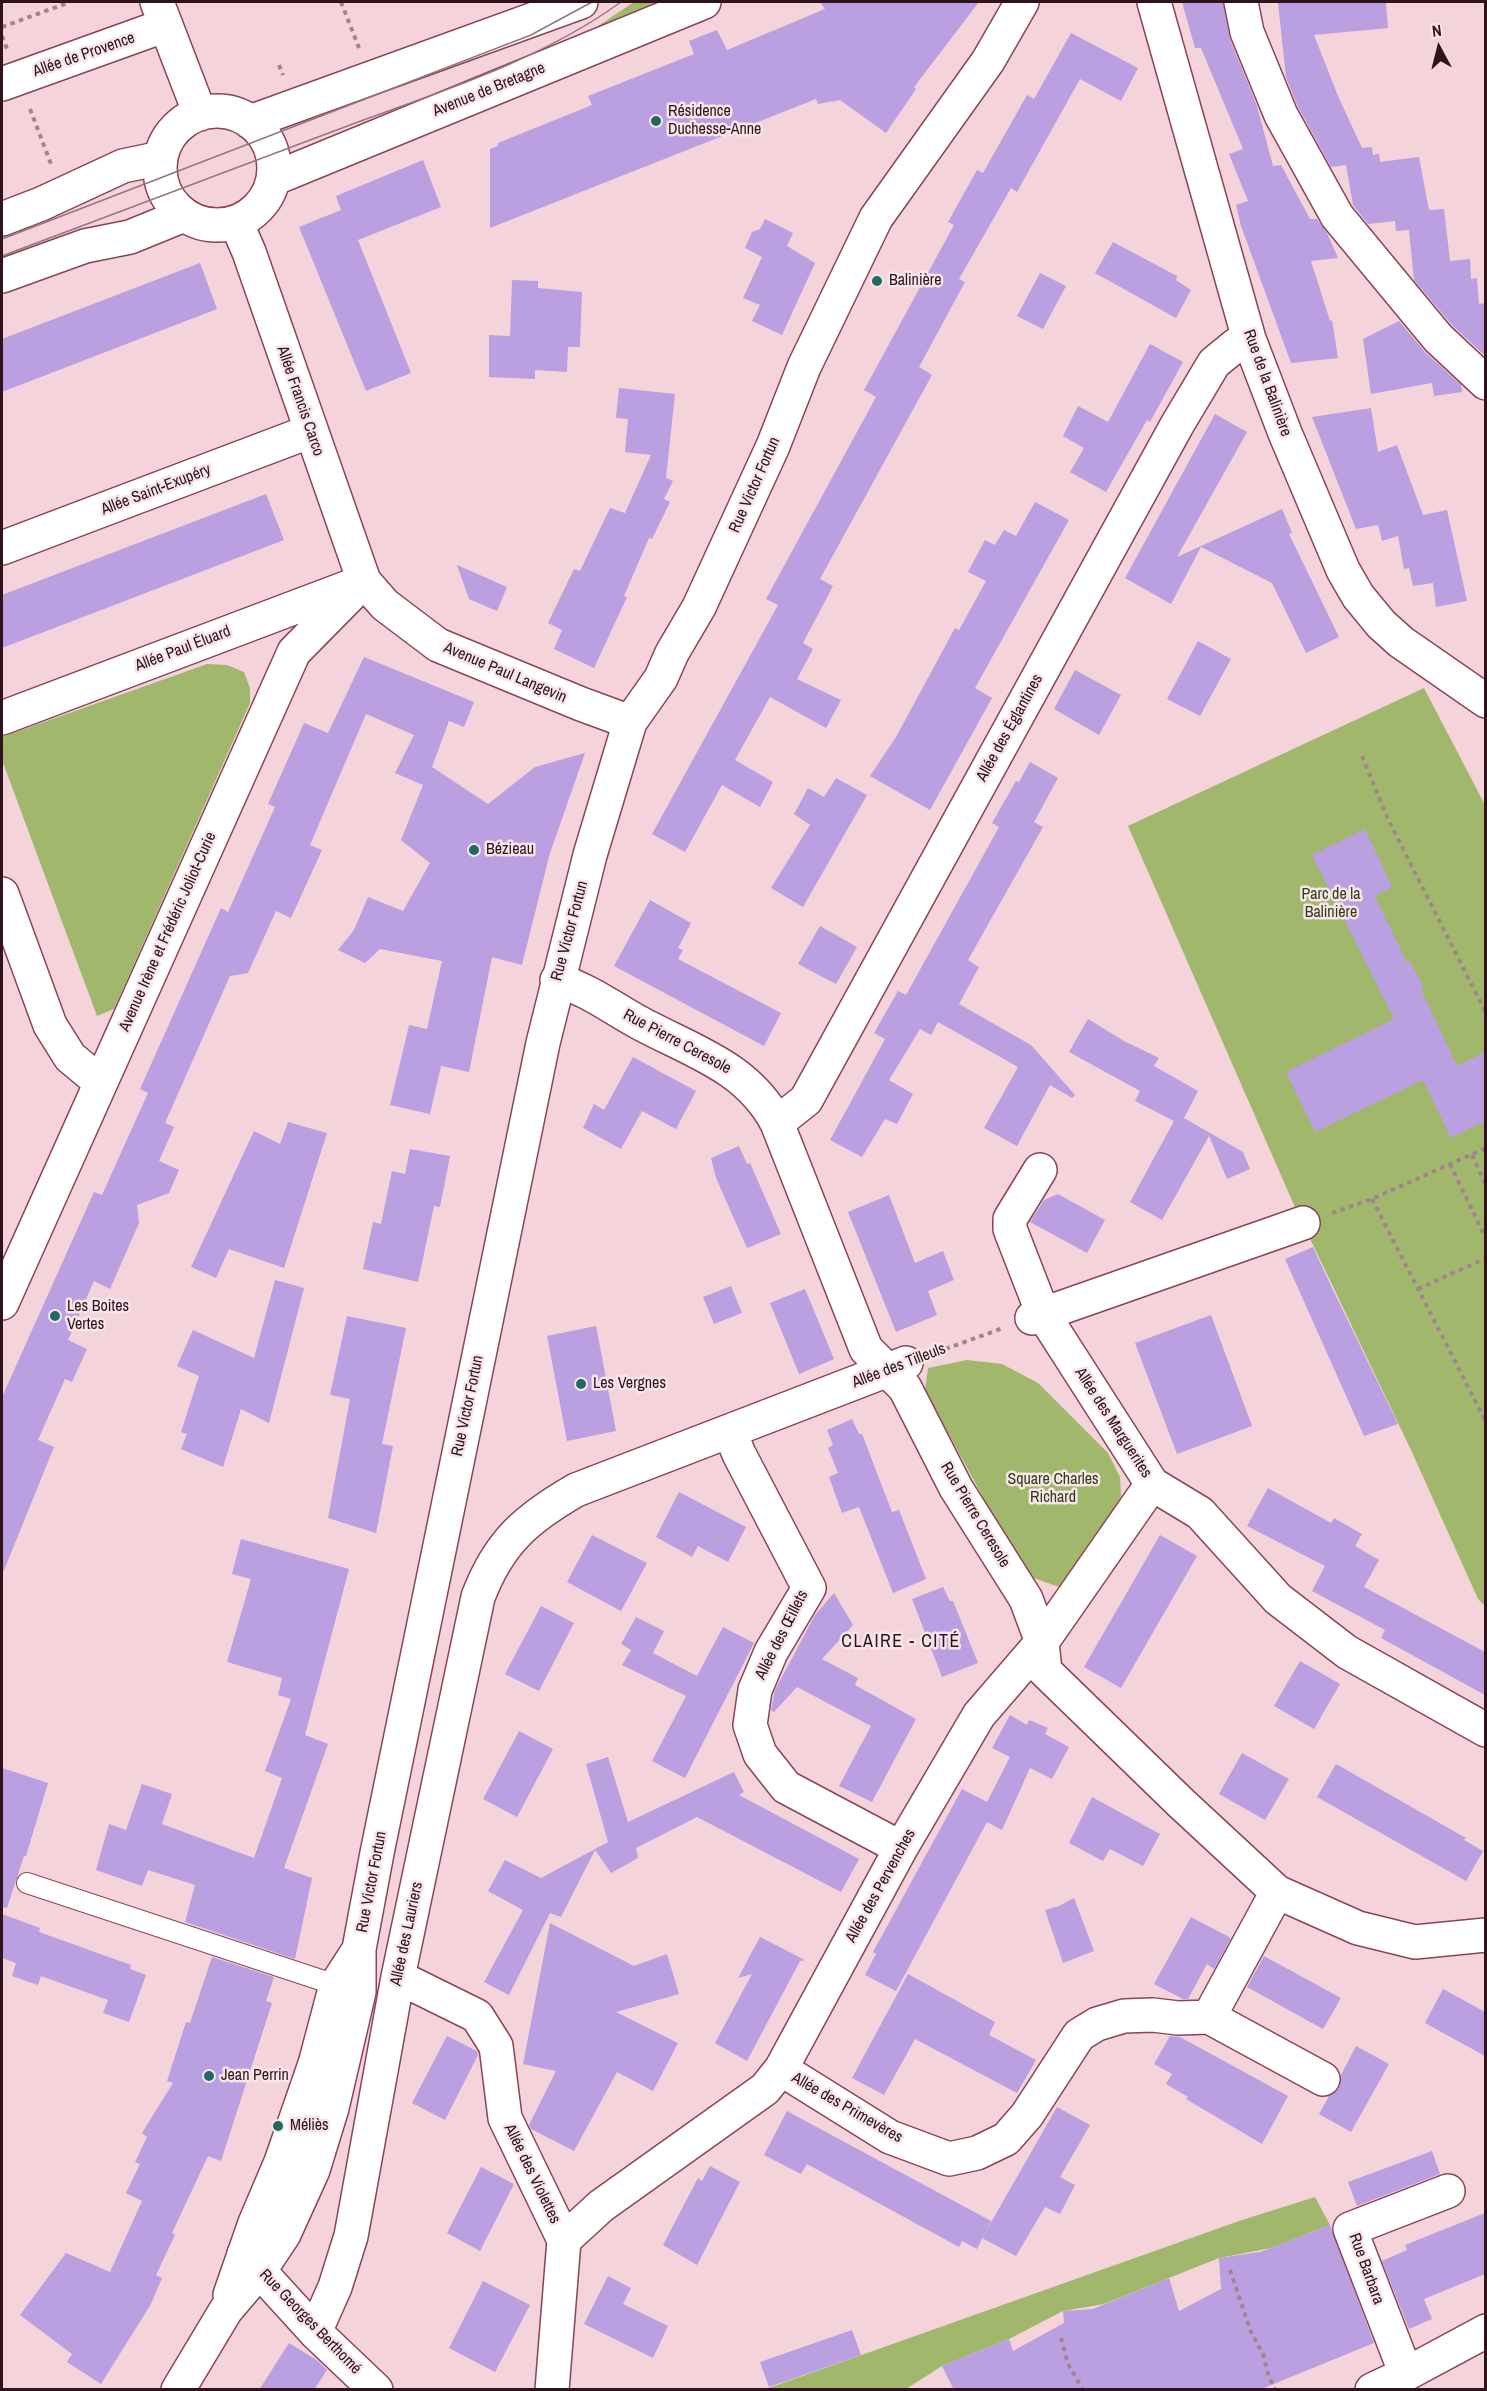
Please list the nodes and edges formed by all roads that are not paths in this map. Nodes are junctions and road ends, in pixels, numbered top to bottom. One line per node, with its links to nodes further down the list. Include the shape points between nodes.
1 (581, 2): 9 (street)
2 (704, 2): 11 (street, Avenue de Bretagne)
3 (1022, 2): 23 (street, Rue Victor Fortun, via 988,61 876,218 804,367 773,446 699,607 661,678)
4 (1154, 2): 16 (street, Rue de la Balinière)
5 (1240, 2): 17 (street, via 1247,32 1281,115 1337,216 1438,338)
6 (161, 13): 7 (street, Allée de Provence); 8 (street)
7 (10, 81)
8 (200, 114): 9 (street, via 234,114); 10 (street, via 175,130)
9 (250, 122): 11 (street, via 270,146)
10 (161, 158): 12 (street, via 165,190); 13 (street, via 123,166)
11 (273, 179): 14 (street, via 255,211)
12 (184, 214): 14 (street, via 211,224); 15 (street, via 130,237 85,246)
13 (2, 219)
14 (236, 222): 18 (street, Allée Francis Carco)
15 (2, 276)
16 (1249, 339): 21 (street, Rue de la Balinière, via 1289,444 1358,596 1401,642); 27 (street, Allée des Églantines, via 1214,363 806,1100)
17 (1485, 383)
18 (310, 431): 19 (street, Allée Saint-Exupéry); 20 (street, Allée Francis Carco)
19 (2, 548)
20 (364, 581): 22 (street, Allée Paul Éluard); 23 (street, Avenue Paul Langevin, via 385,605 438,645); 26 (street, Avenue Irène et Frédéric Joliot-Curie, via 294,652)
21 (1485, 700)
22 (2, 718)
23 (630, 722): 25 (street, Rue Victor Fortun)
24 (2, 894): 26 (street, via 50,1025 70,1057)
25 (557, 980): 27 (street, Rue Pierre Ceresole, via 582,988 734,1072 752,1087); 43 (street, Rue Victor Fortun, via 359,1949)
26 (100, 1082): 30 (street, Avenue Irène et Frédéric Joliot-Curie)
27 (777, 1123): 32 (street, Rue Pierre Ceresole, via 866,1348)
28 (1040, 1170): 31 (street, Allée des Marguerites, via 1010,1219)
29 (1303, 1223): 31 (street)
30 (2, 1303)
31 (1038, 1316): 34 (street, Allée des Marguerites)
32 (899, 1365): 33 (street, Allée des Tilleuls); 36 (street, Rue Pierre Ceresole, via 905,1388 956,1488 1026,1599)
33 (730, 1432): 35 (street, Allée des Tilleuls, via 576,1490); 38 (street, Allée des Œillets, via 809,1588 771,1652 755,1690 750,1725 760,1754 786,1787)
34 (1152, 1484): 36 (street, Allée des Pervenches); 37 (street, Allée des Marguerites, via 1200,1513 1278,1599 1347,1652)
35 (509, 1539): 42 (street, Allée des Lauriers, via 478,1597)
36 (1042, 1642): 38 (street, Allée des Pervenches, via 979,1715); 40 (street, Rue Pierre Ceresole, via 1045,1671)
37 (1485, 1730)
38 (902, 1848): 45 (street, Allée des Pervenches)
39 (27, 1883): 43 (lane)
40 (1277, 1892): 41 (street, Rue Pierre Ceresole, via 1358,1928 1414,1942); 44 (street)
41 (1485, 1935)
42 (398, 1977): 48 (street, Allée des Violettes, via 477,2016 496,2046 505,2118); 51 (street, Allée des Lauriers, via 351,2236)
43 (347, 1988): 49 (street, Rue Victor Fortun, via 255,2223)
44 (1209, 2017): 45 (street, Allée des Primevères, via 1124,2016 1096,2024 1079,2035 1027,2115 1006,2139 977,2153 949,2158 890,2137); 46 (street)
45 (781, 2069): 48 (street, Allée des Pervenches, via 765,2089 601,2206)
46 (1323, 2079)
47 (1448, 2191): 52 (street, Rue Barbara, via 1350,2229)
48 (564, 2240): 55 (street, Allée des Violettes)
49 (252, 2262): 51 (street, Rue Georges Berthomé); 53 (street, Rue Victor Fortun)
50 (1485, 2331): 52 (street)
51 (315, 2332): 54 (street, Rue Georges Berthomé)
52 (1406, 2374): 56 (street)
53 (178, 2390)
54 (376, 2390)
55 (552, 2390)
56 (1372, 2390)

